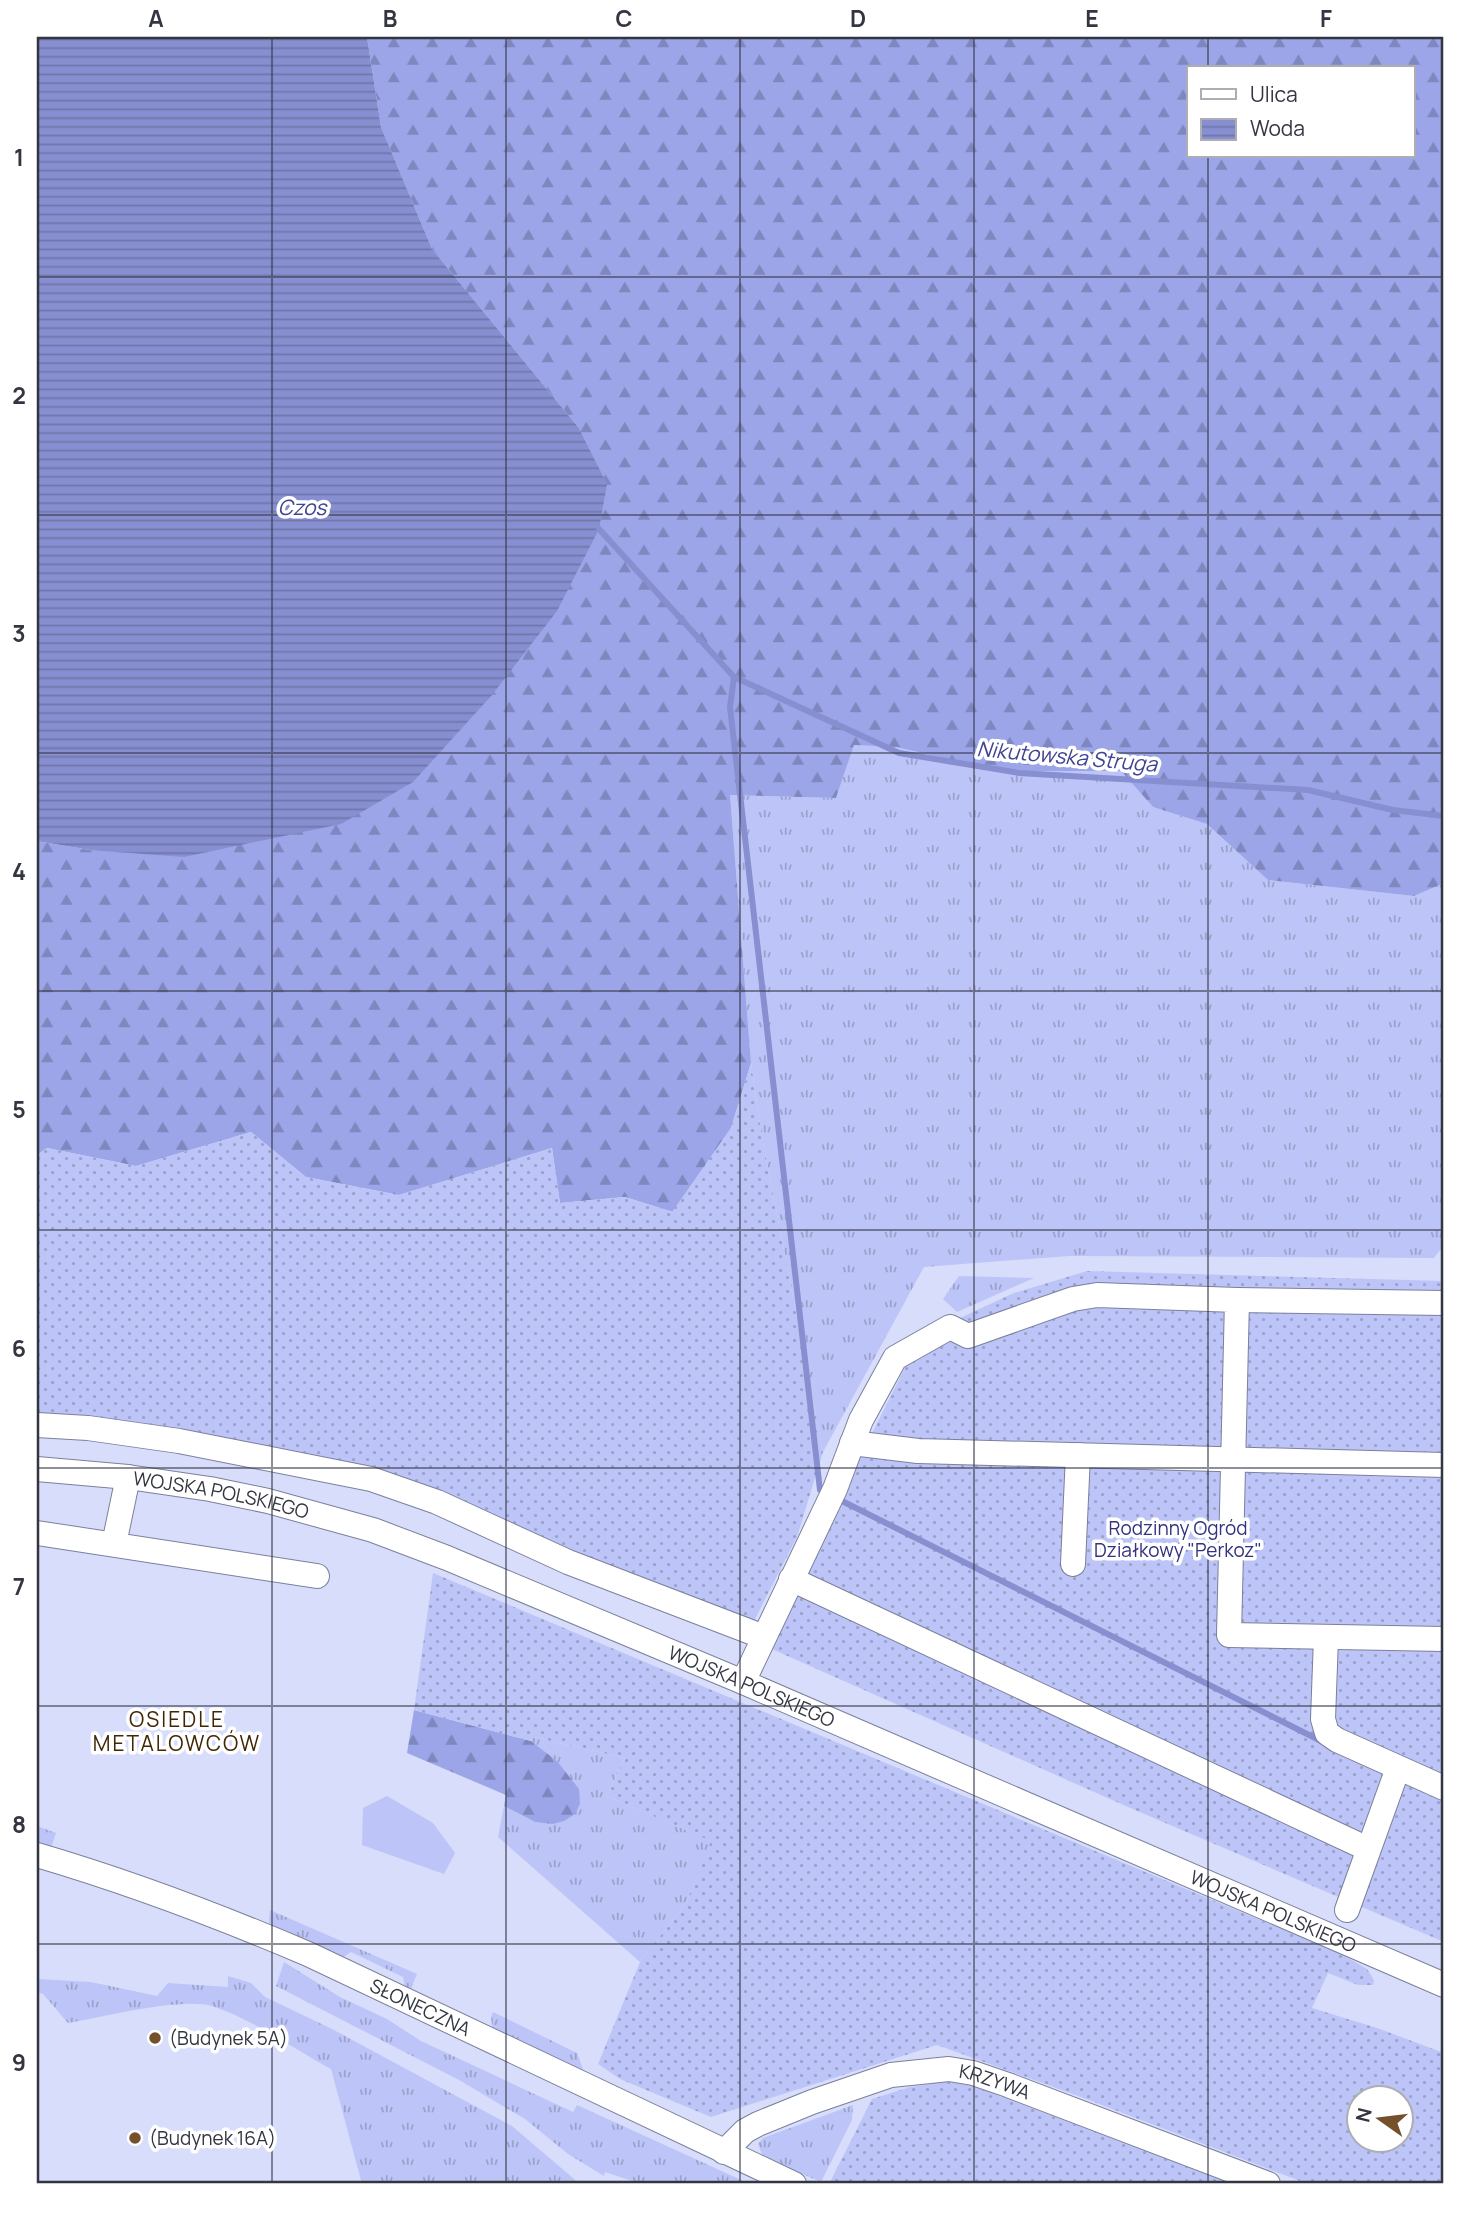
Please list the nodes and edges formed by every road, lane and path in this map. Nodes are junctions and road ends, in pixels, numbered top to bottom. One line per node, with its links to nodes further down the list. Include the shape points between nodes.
1 (1237, 1300): 2 (street); 4 (street, via 1097,1295 968,1336 950,1327 895,1358); 6 (street)
2 (1444, 1303)
3 (37, 1425): 15 (street, via 179,1441 371,1479 437,1502 568,1562)
4 (852, 1443): 5 (street, via 918,1451); 14 (street)
5 (1078, 1455): 6 (street); 12 (street)
6 (1234, 1460): 7 (street); 16 (street, via 1229,1635)
7 (1444, 1465)
8 (37, 1469): 9 (street, WOJSKA POLSKIEGO)
9 (128, 1477): 11 (street); 18 (street, WOJSKA POLSKIEGO, via 268,1501 373,1530)
10 (37, 1533): 11 (street)
11 (114, 1544): 13 (street)
12 (1073, 1564)
13 (317, 1576)
14 (791, 1579): 15 (street); 21 (street)
15 (764, 1637): 18 (street)
16 (1326, 1638): 17 (street); 19 (street, via 1323,1719 1328,1733)
17 (1444, 1639)
18 (743, 1682): 24 (street, WOJSKA POLSKIEGO)
19 (1398, 1768): 20 (street); 21 (street)
20 (1444, 1788)
21 (1368, 1849): 23 (street)
22 (37, 1855): 25 (street, SŁONECZNA, via 109,1876 246,1927)
23 (1347, 1910)
24 (1444, 1985)
25 (724, 2152): 26 (street, SŁONECZNA); 27 (street, KRZYWA, via 745,2131 812,2102 891,2075 949,2069 1008,2085)
26 (794, 2184)
27 (1268, 2184)

